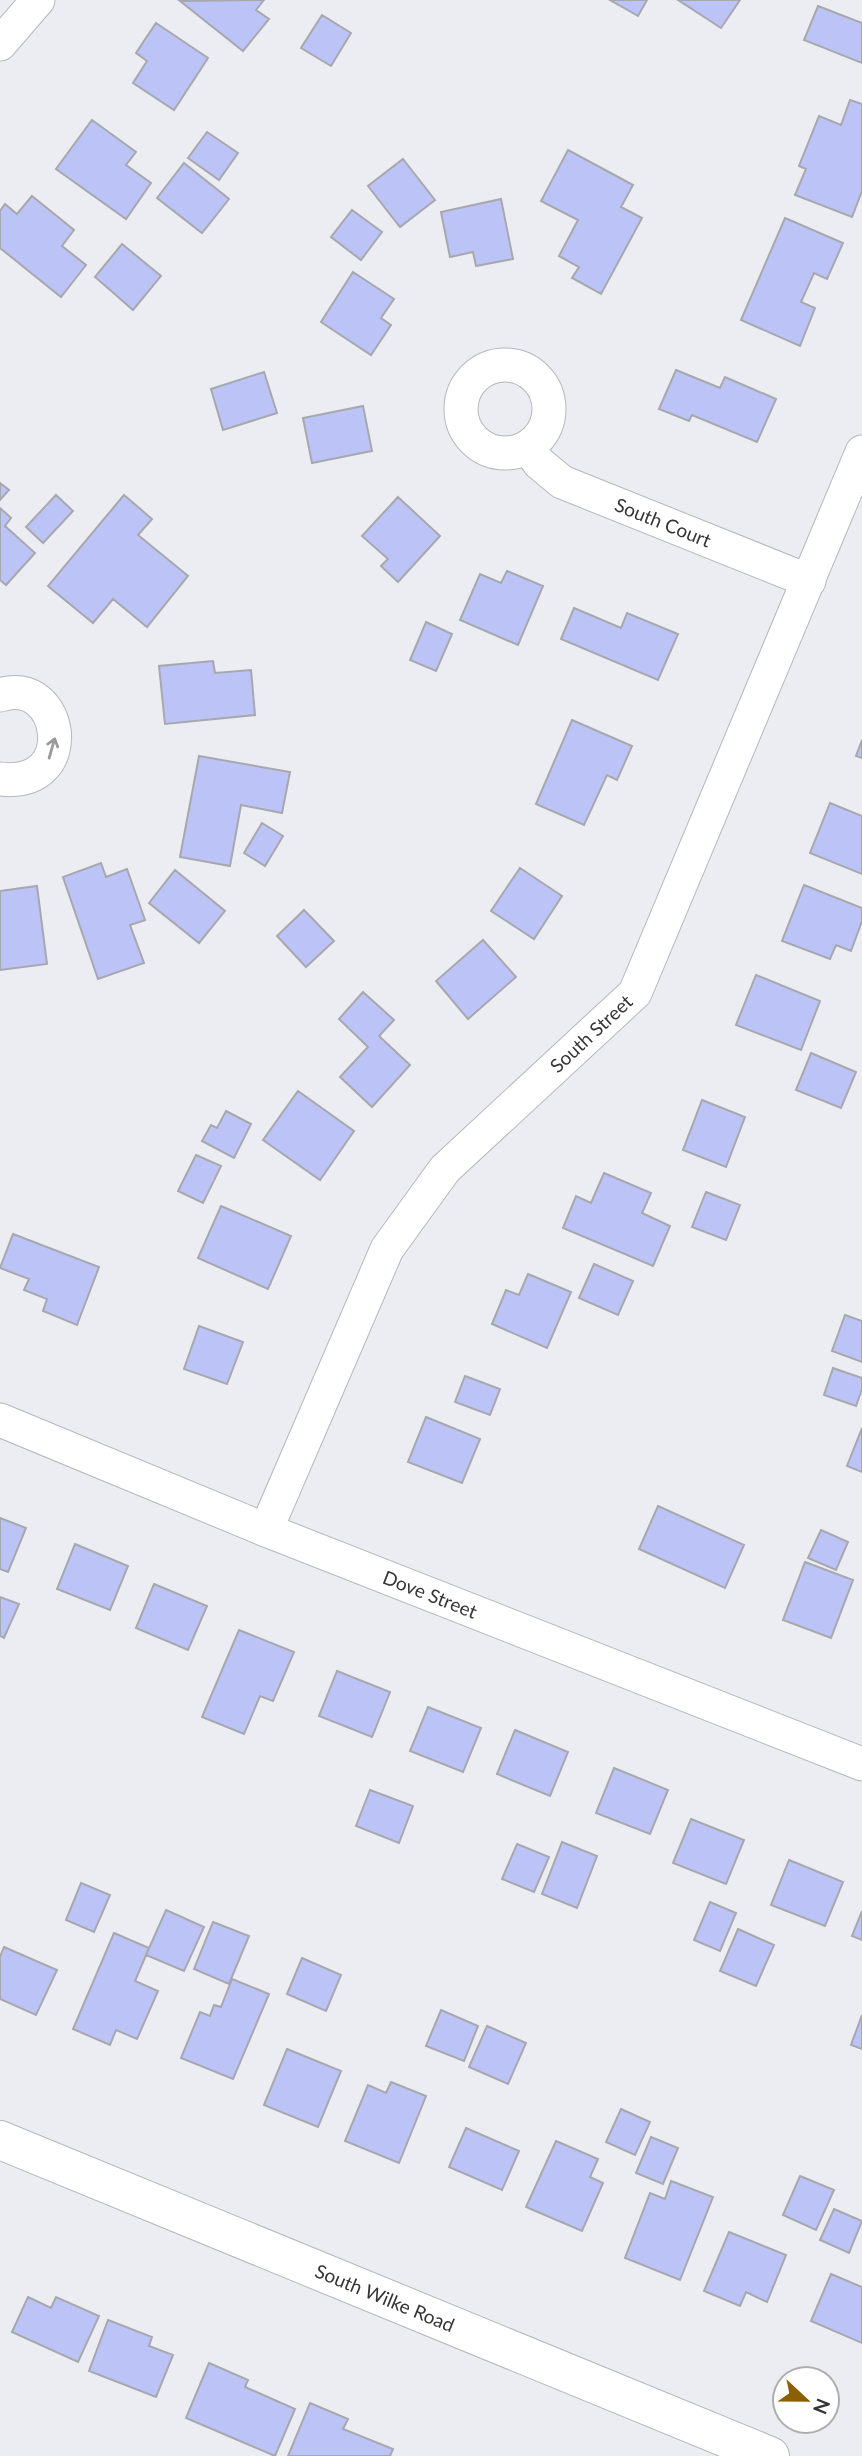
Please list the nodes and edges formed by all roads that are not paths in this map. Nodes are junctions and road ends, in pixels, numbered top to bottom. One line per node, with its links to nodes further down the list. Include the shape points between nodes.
1 (38, 0): 2 (street)
2 (0, 44)
3 (528, 447): 5 (street, South Court, via 562,482)
4 (862, 452): 5 (street, South Street)
5 (809, 581): 9 (street, South Street, via 635,993 445,1169 387,1249)
6 (0, 695): 7 (street, one-way to 6, via 22,779 42,769 55,744 51,717 43,706 19,693)
7 (0, 779)
8 (0, 1420): 9 (street, Dove Street)
9 (266, 1530): 10 (street, Dove Street)
10 (862, 1764)
11 (0, 2140): 12 (main road, South Wilke Road)
12 (769, 2456)

